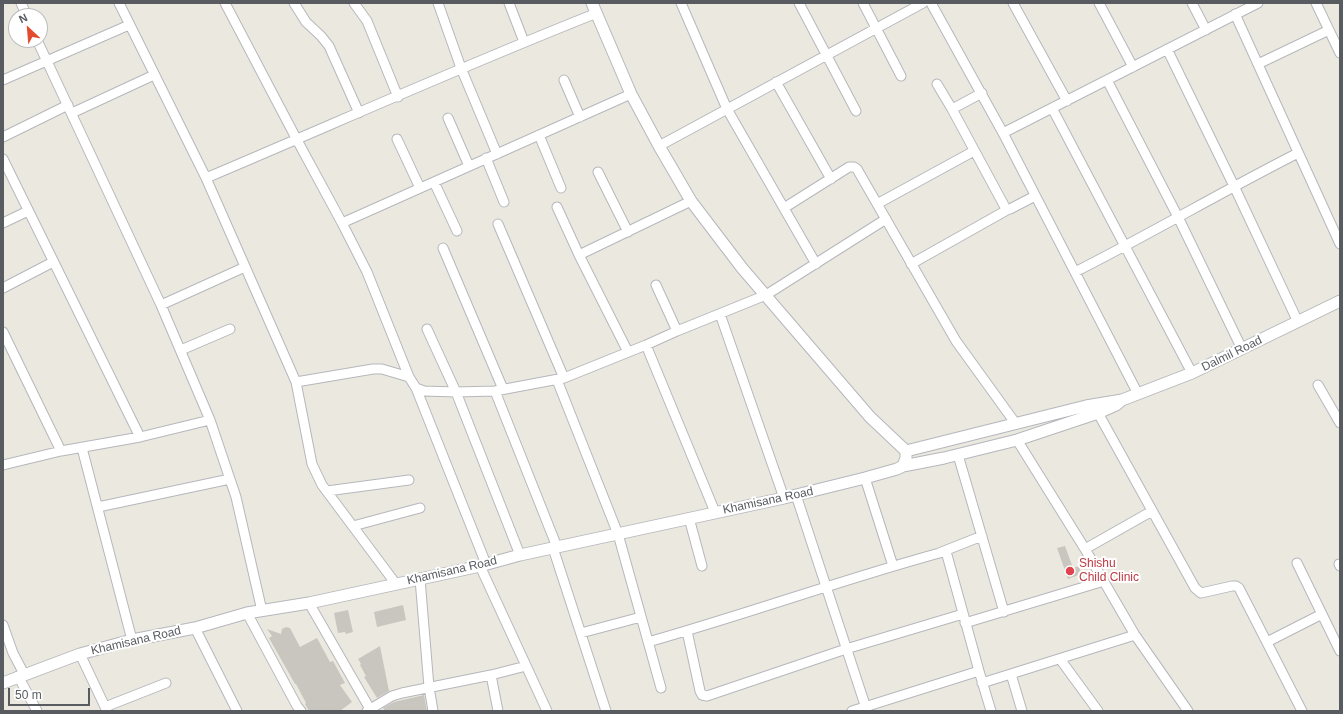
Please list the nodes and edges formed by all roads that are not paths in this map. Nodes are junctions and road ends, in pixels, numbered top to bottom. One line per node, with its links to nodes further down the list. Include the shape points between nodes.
1 (119, 3): 19 (street)
2 (225, 3): 55 (street)
3 (294, 3): 48 (street, via 306,22 329,46)
4 (354, 3): 41 (street, via 367,21)
5 (438, 3): 31 (street)
6 (509, 3): 23 (street)
7 (681, 3): 45 (street)
8 (799, 3): 27 (street)
9 (863, 3): 20 (street)
10 (923, 3): 20 (street)
11 (931, 3): 39 (street)
12 (1013, 3): 42 (street)
13 (1098, 3): 30 (street)
14 (1192, 3): 21 (street)
15 (1258, 3): 18 (street)
16 (1316, 3): 22 (street)
17 (594, 8): 23 (street); 40 (street)
18 (1235, 14): 21 (street); 29 (street)
19 (129, 25): 28 (street); 32 (street)
20 (876, 28): 27 (street); 33 (street)
21 (1206, 30): 25 (street)
22 (1329, 30): 26 (street); 29 (street)
23 (524, 42): 31 (street)
24 (41, 48): 28 (street)
25 (1167, 49): 30 (street); 67 (street)
26 (1340, 53)
27 (826, 55): 37 (street); 47 (street)
28 (47, 61): 34 (street); 44 (street)
29 (1258, 64): 58 (street)
30 (1133, 67): 36 (street)
31 (461, 68): 41 (street); 59 (street)
32 (154, 75): 44 (street); 64 (street)
33 (901, 76)
34 (3, 80)
35 (564, 80): 49 (street)
36 (1108, 80): 42 (street); 78 (street)
37 (776, 82): 45 (street); 65 (street)
38 (937, 84): 46 (street)
39 (982, 93): 46 (street); 51 (street)
40 (631, 94): 49 (street); 56 (street)
41 (398, 97): 48 (street)
42 (1067, 101): 43 (street)
43 (1052, 108): 51 (street); 86 (street)
44 (70, 109): 53 (street); 98 (street)
45 (727, 109): 56 (street); 75 (street)
46 (952, 109): 57 (street)
47 (856, 111)
48 (358, 113): 55 (street)
49 (580, 117): 52 (street)
50 (448, 118): 62 (street)
51 (1003, 133): 70 (street)
52 (539, 135): 59 (street); 69 (street)
53 (3, 136)
54 (397, 139): 68 (street)
55 (297, 140): 64 (street); 81 (street)
56 (659, 146): 71 (street)
57 (974, 151): 73 (street); 76 (street)
58 (1298, 153): 67 (street); 85 (street)
59 (496, 154): 60 (street)
60 (486, 158): 62 (street); 72 (street)
61 (3, 159): 77 (street)
62 (470, 166): 66 (street)
63 (598, 172): 84 (street)
64 (206, 178): 92 (street)
65 (831, 179): 73 (street, via 849,167 854,167); 75 (street)
66 (434, 182): 68 (street); 83 (street)
67 (1234, 186): 78 (street); 100 (street)
68 (420, 188): 81 (street)
69 (561, 188)
70 (1035, 196): 76 (street); 93 (street)
71 (691, 201): 84 (street); 96 (street)
72 (504, 202)
73 (877, 204): 79 (street)
74 (557, 207): 88 (street)
75 (784, 208): 90 (street)
76 (1008, 210): 91 (street)
77 (28, 211): 80 (street); 89 (street)
78 (1178, 217): 86 (street); 106 (street)
79 (886, 219): 90 (street); 91 (street)
80 (3, 223)
81 (342, 223): 110 (street, via 374,286)
82 (498, 224): 111 (street)
83 (457, 231)
84 (628, 232): 88 (street)
85 (1340, 244)
86 (1125, 247): 93 (street); 109 (street)
87 (443, 248): 115 (street)
88 (579, 255): 108 (street)
89 (53, 262): 95 (street); 123 (street)
90 (816, 264): 96 (street)
91 (911, 264): 122 (street, via 956,341)
92 (245, 267): 98 (street); 112 (street)
93 (1075, 272): 117 (street)
94 (656, 285): 103 (street)
95 (3, 288)
96 (766, 295): 99 (street); 127 (street, via 870,417)
97 (1340, 301): 100 (street, Dalmil Road)
98 (161, 305): 107 (street)
99 (720, 314): 103 (street); 136 (street)
100 (1298, 322): 106 (street, Dalmil Road)
101 (230, 329): 107 (street)
102 (427, 329): 116 (street)
103 (677, 331): 105 (street)
104 (3, 332): 126 (street)
105 (646, 345): 108 (street); 140 (street)
106 (1242, 349): 109 (street, Dalmil Road)
107 (180, 350): 120 (street)
108 (628, 352): 111 (street)
109 (1192, 373): 117 (street, Dalmil Road)
110 (409, 377): 112 (street, via 373,369); 114 (street)
111 (560, 379): 115 (street); 143 (street)
112 (296, 382): 134 (street, via 312,464)
113 (1318, 385): 121 (street)
114 (416, 388): 116 (street, via 424,391); 150 (street)
115 (499, 390): 116 (street); 145 (street)
116 (456, 392): 148 (street)
117 (1138, 394): 118 (street, Dalmil Road)
118 (1122, 400): 119 (street, Khamisana Road); 122 (street, via 1086,406)
119 (1098, 413): 124 (street, Khamisana Road); 139 (street)
120 (210, 420): 123 (street); 132 (street)
121 (1340, 423)
122 (1016, 424): 127 (street)
123 (140, 437): 125 (street)
124 (1017, 440): 128 (street, Khamisana Road); 146 (street)
125 (82, 448): 126 (street); 137 (street)
126 (61, 451): 129 (street)
127 (906, 451): 130 (street)
128 (958, 455): 130 (street, Khamisana Road); 144 (street)
129 (3, 464)
130 (902, 466): 131 (street, Khamisana Road)
131 (865, 478): 135 (street, Khamisana Road); 152 (street)
132 (230, 479): 137 (street); 158 (street)
133 (409, 480): 134 (street)
134 (327, 491): 142 (street)
135 (796, 495): 136 (street, Khamisana Road); 156 (street)
136 (784, 498): 140 (street, Khamisana Road)
137 (98, 507): 169 (street)
138 (420, 508): 142 (street)
139 (1152, 511): 146 (street); 171 (street, via 1195,588 1201,593 1232,586 1239,588)
140 (715, 512): 141 (street, Khamisana Road)
141 (689, 518): 143 (street, Khamisana Road); 151 (street)
142 (353, 526): 155 (street)
143 (618, 534): 145 (street, Khamisana Road); 162 (street)
144 (982, 536): 147 (street); 159 (street)
145 (555, 548): 148 (street, Khamisana Road); 167 (street)
146 (1085, 549): 154 (street)
147 (938, 553): 152 (street); 163 (street, via 943,552 947,555)
148 (520, 555): 150 (street, Khamisana Road)
149 (1297, 563): 161 (street)
150 (483, 565): 153 (street, Khamisana Road); 176 (street)
151 (702, 566)
152 (893, 566): 156 (street)
153 (420, 579): 155 (street, Khamisana Road); 184 (street)
154 (1104, 581): 159 (street); 168 (street)
155 (396, 584): 157 (street, Khamisana Road)
156 (826, 586): 166 (street); 172 (street)
157 (309, 603): 158 (street, Khamisana Road); 188 (street)
158 (262, 611): 160 (street, Khamisana Road)
159 (1004, 612): 163 (street)
160 (247, 613): 165 (street, Khamisana Road); 191 (street)
161 (1322, 614): 171 (street); 173 (street)
162 (641, 617): 167 (street); 170 (street)
163 (964, 619): 172 (street); 177 (street)
164 (3, 625): 179 (street)
165 (195, 628): 169 (street, Khamisana Road); 190 (street)
166 (687, 631): 170 (street); 172 (street, via 700,691 704,696)
167 (581, 633): 195 (street)
168 (1135, 635): 175 (street); 200 (street)
169 (132, 640): 174 (street, Khamisana Road)
170 (648, 642): 185 (street)
171 (1267, 642): 201 (street)
172 (846, 649): 187 (street)
173 (1340, 651)
174 (80, 654): 179 (street, Khamisana Road); 186 (street)
175 (1060, 659): 178 (street); 199 (street)
176 (526, 666): 180 (street); 194 (street)
177 (979, 671): 182 (street); 187 (street)
178 (1011, 674): 182 (street); 198 (street)
179 (21, 675): 181 (street, Khamisana Road); 189 (street)
180 (491, 675): 184 (street); 193 (street)
181 (3, 683)
182 (982, 683): 197 (street)
183 (166, 684): 186 (street)
184 (429, 687): 188 (street, via 392,696); 192 (street)
185 (661, 688)
186 (106, 709)
187 (866, 709): 196 (street)
188 (369, 710)
189 (37, 711)
190 (237, 711)
191 (301, 711)
192 (433, 711)
193 (498, 711)
194 (547, 711)
195 (606, 711)
196 (852, 711)
197 (992, 711)
198 (1022, 711)
199 (1098, 711)
200 (1188, 711)
201 (1302, 711)

